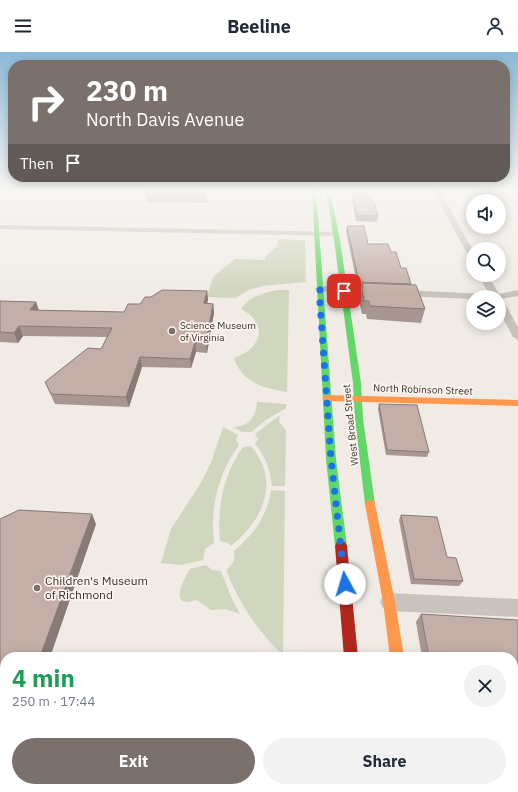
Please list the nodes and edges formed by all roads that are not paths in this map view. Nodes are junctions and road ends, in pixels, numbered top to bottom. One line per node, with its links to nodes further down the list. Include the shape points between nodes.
1 (316, 225): 5 (main road, West Broad Street)
2 (334, 225): 6 (main road, West Broad Street)
3 (455, 225): 7 (street)
4 (0, 226): 5 (street)
5 (317, 234): 6 (street); 8 (main road, West Broad Street)
6 (336, 234): 9 (main road, West Broad Street)
7 (466, 245)
8 (320, 289): 9 (street); 17 (main road, West Broad Street)
9 (344, 291): 11 (street); 18 (main road, West Broad Street)
10 (518, 294): 12 (street)
11 (466, 296)
12 (506, 296)
13 (506, 300): 14 (street)
14 (518, 303)
15 (506, 315): 16 (street)
16 (518, 337)
17 (326, 398): 18 (main road, North Robinson Street); 22 (main road, West Broad Street)
18 (358, 398): 19 (main road, North Robinson Street); 20 (main road, West Broad Street, via 369,496)
19 (518, 403)
20 (389, 602): 21 (street); 23 (main road, West Broad Street)
21 (518, 608)
22 (351, 652)
23 (395, 652)

